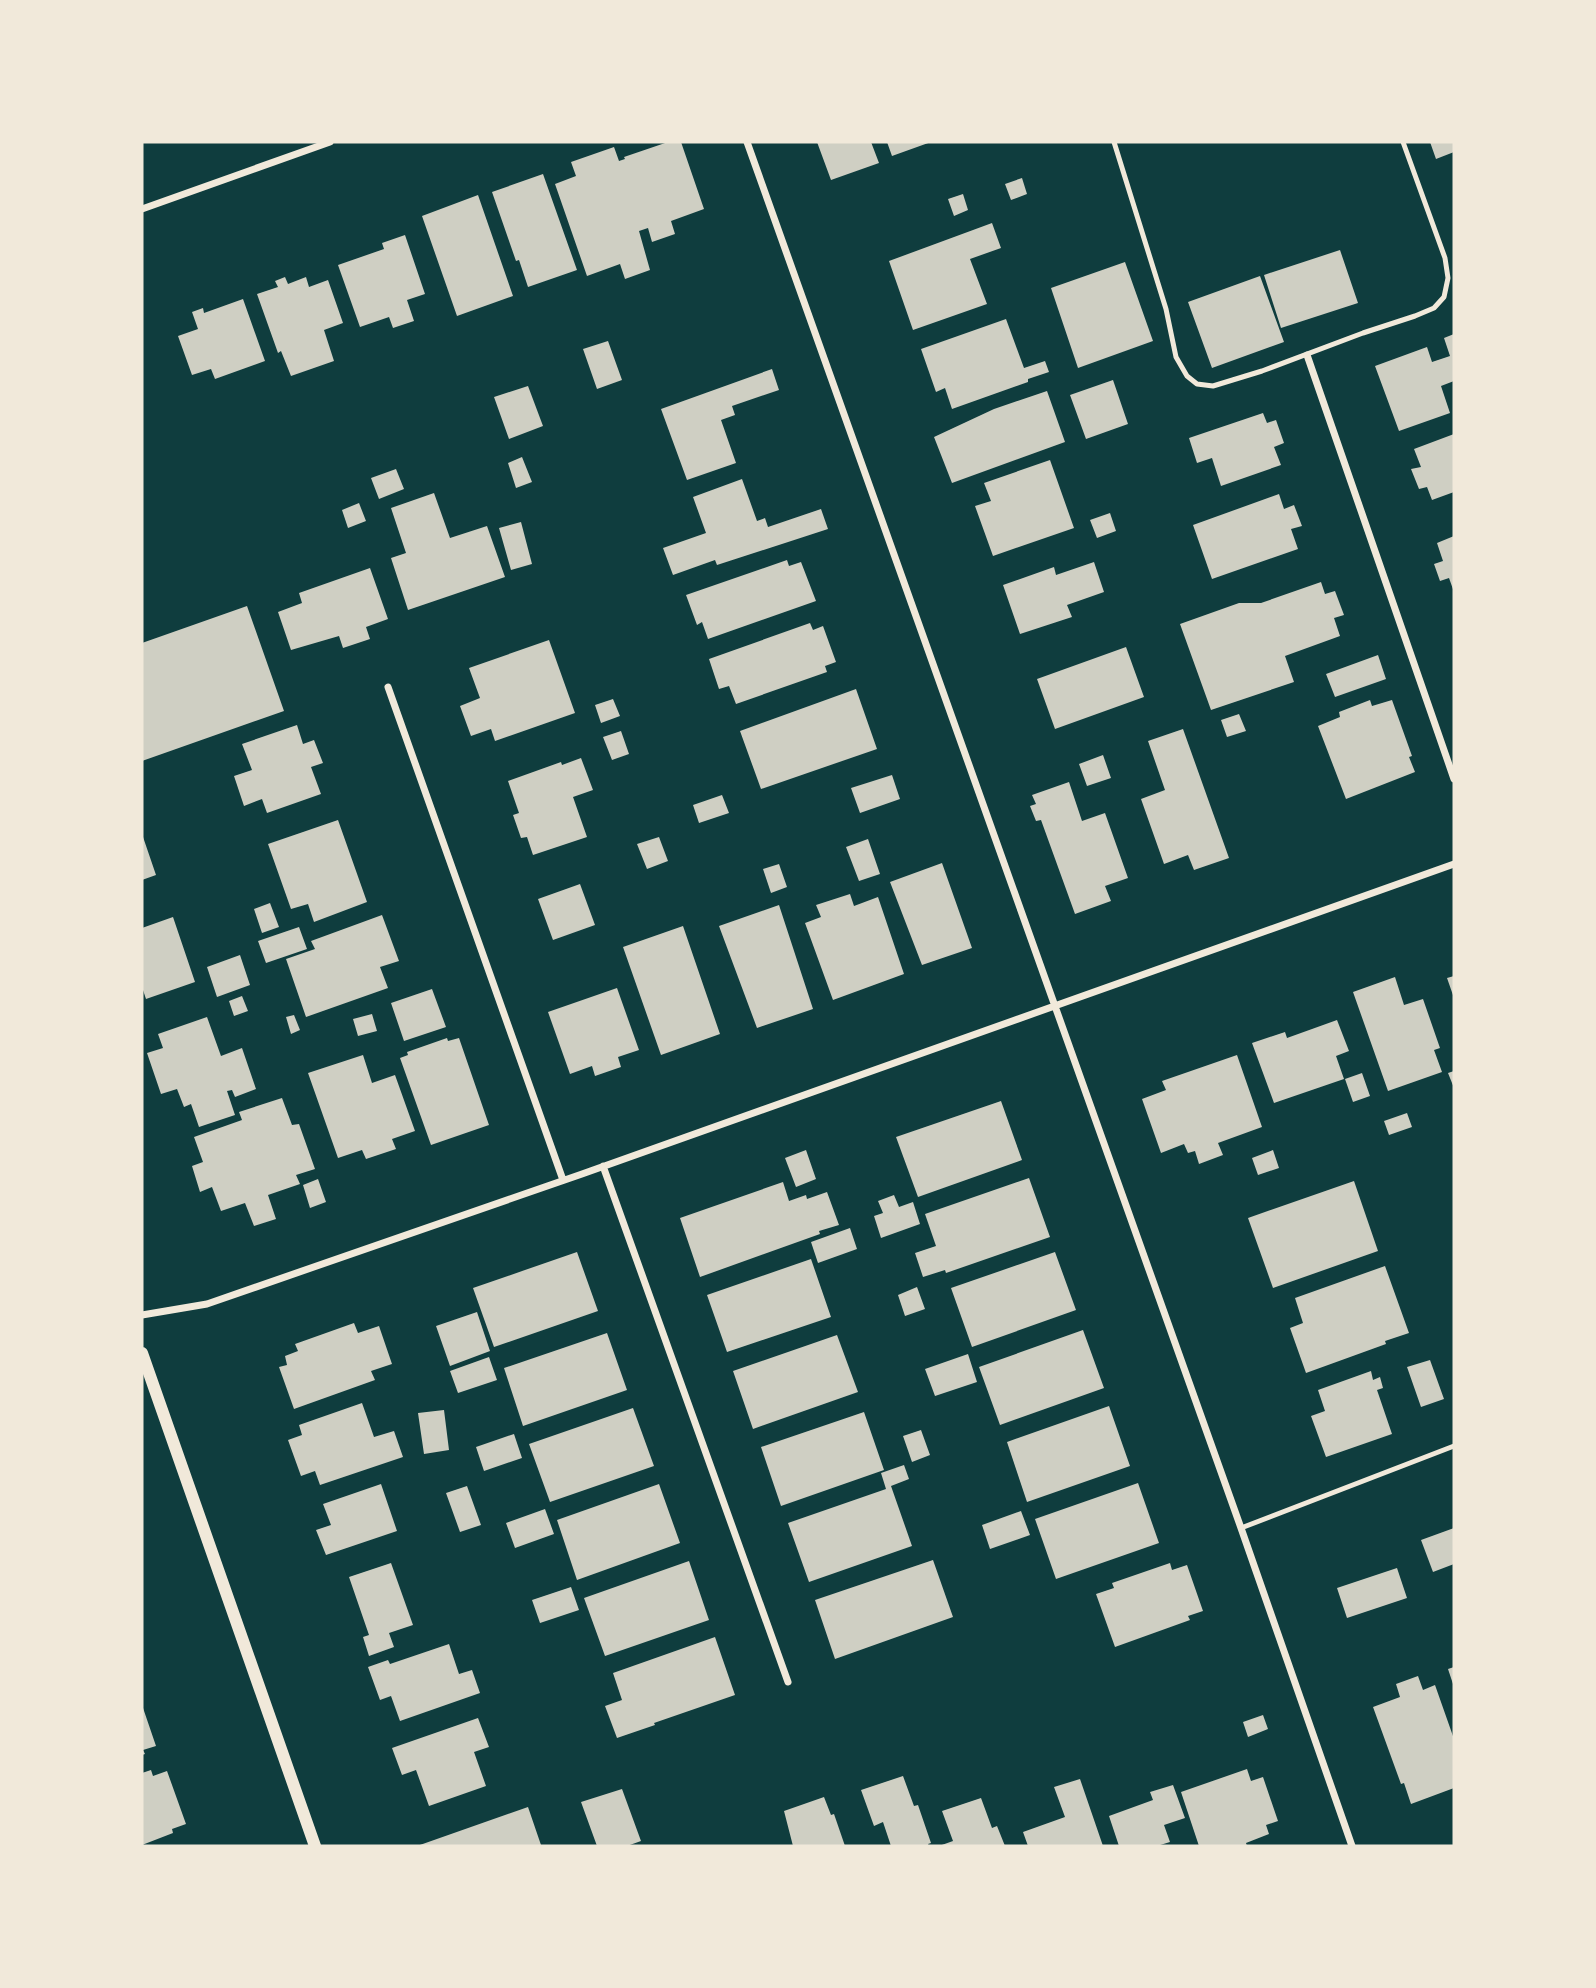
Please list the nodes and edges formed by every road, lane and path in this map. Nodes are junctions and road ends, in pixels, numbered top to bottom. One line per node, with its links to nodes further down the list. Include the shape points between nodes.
1 (330, 142): 5 (street)
2 (747, 142): 10 (street)
3 (1114, 142): 6 (lane, via 1177,357 1187,376 1196,384 1213,386)
4 (1403, 142): 6 (lane, via 1445,258 1444,298 1425,312)
5 (142, 209)
6 (1307, 355): 8 (street)
7 (388, 687): 12 (street)
8 (1454, 779)
9 (1454, 864): 10 (street)
10 (1054, 1006): 11 (street); 16 (street)
11 (603, 1166): 12 (street); 17 (street)
12 (563, 1180): 13 (street, via 207,1304)
13 (142, 1315)
14 (142, 1353): 18 (street)
15 (1454, 1446): 16 (lane)
16 (1241, 1528): 19 (street)
17 (788, 1682)
18 (315, 1846)
19 (1352, 1846)

